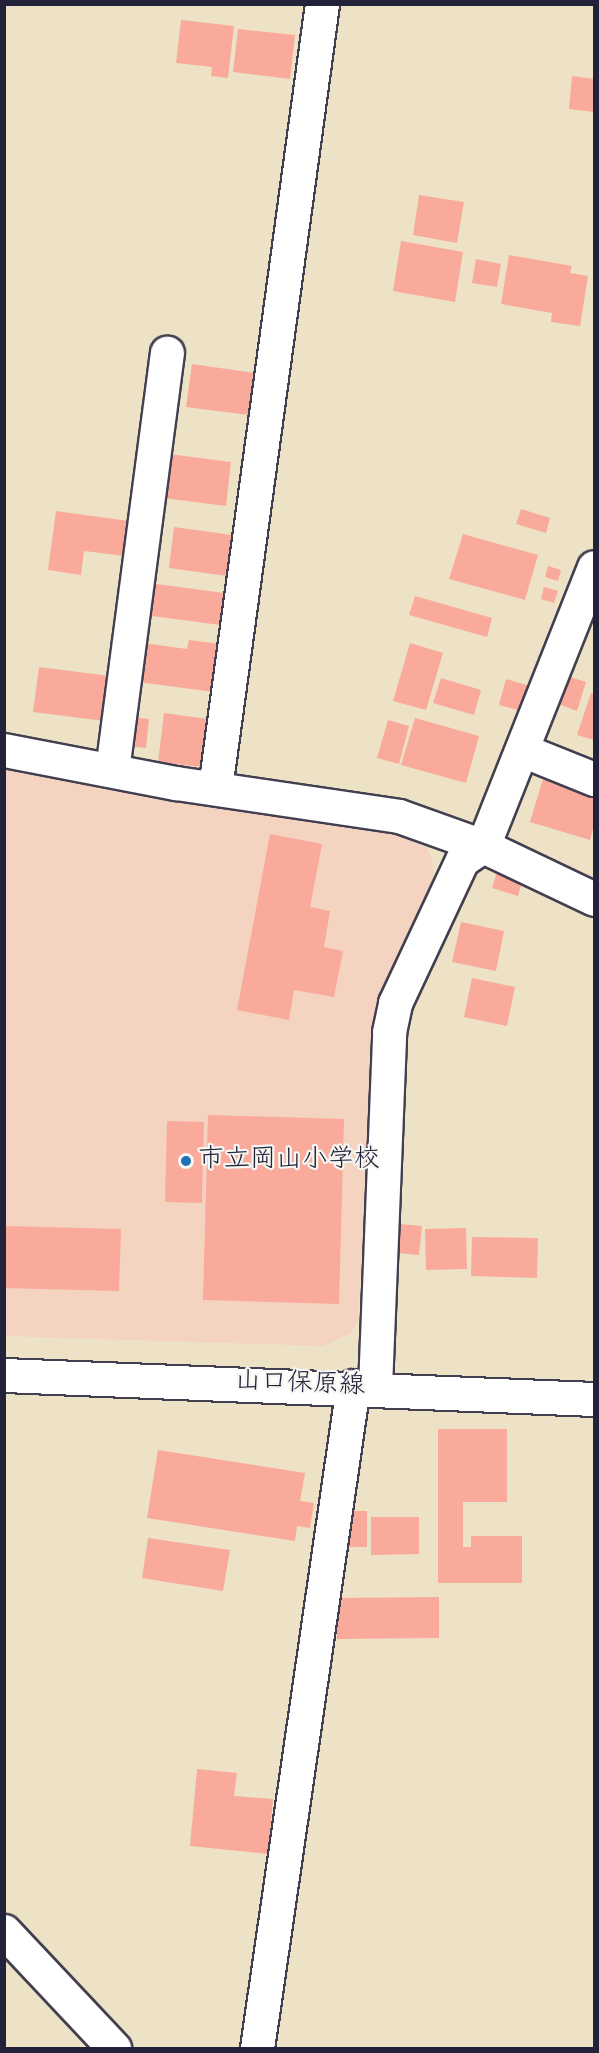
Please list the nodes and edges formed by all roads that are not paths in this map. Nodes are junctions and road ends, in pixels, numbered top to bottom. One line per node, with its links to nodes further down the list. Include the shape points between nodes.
1 (322, 4): 8 (main road)
2 (167, 353): 6 (main road)
3 (594, 567): 5 (main road)
4 (4, 750): 6 (main road)
5 (522, 750): 7 (main road); 9 (main road)
6 (112, 770): 8 (main road)
7 (594, 779)
8 (215, 788): 9 (main road, via 399,816)
9 (483, 846): 10 (main road); 12 (main road, via 462,860 395,1003 389,1032)
10 (594, 899)
11 (4, 1375): 12 (main road, 山口保原線)
12 (364, 1387): 13 (main road, 山口保原線); 16 (main road)
13 (594, 1399)
14 (4, 1931): 15 (main road)
15 (114, 2049)
16 (257, 2049)

